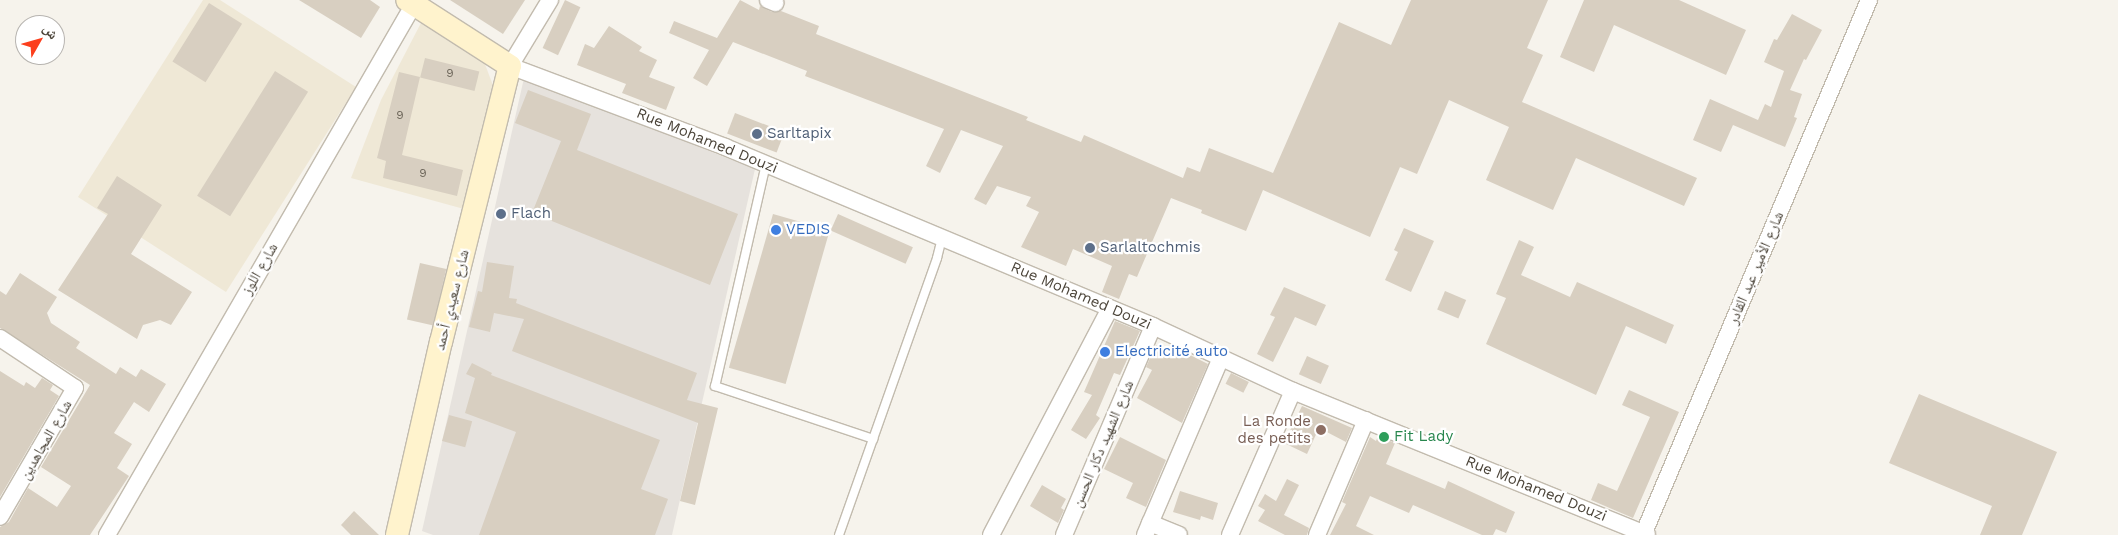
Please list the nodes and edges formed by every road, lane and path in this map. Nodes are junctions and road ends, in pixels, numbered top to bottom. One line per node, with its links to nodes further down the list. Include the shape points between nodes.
1 (550, 0): 4 (street)
2 (1869, 0): 16 (street, شارع الأمير عبد القادر)
3 (411, 2): 4 (street); 17 (street, شارع اللوز)
4 (510, 66): 5 (street, Rue Mohamed Douzi); 18 (street, شارع سعيدي أحمد, via 443,333)
5 (766, 164): 6 (street, Rue Mohamed Douzi); 13 (lane, via 715,386)
6 (942, 238): 7 (street, Rue Mohamed Douzi); 13 (lane)
7 (1110, 308): 8 (street, Rue Mohamed Douzi); 20 (street)
8 (1153, 326): 10 (street, Rue Mohamed Douzi); 21 (street, شارع الشهيد دكار الحسن)
9 (0, 338): 14 (street, شارع المجاهدين, via 75,388)
10 (1221, 358): 11 (street, Rue Mohamed Douzi); 15 (street)
11 (1293, 391): 12 (street, Rue Mohamed Douzi); 23 (street)
12 (1366, 420): 16 (street, Rue Mohamed Douzi); 24 (street)
13 (873, 439): 19 (lane)
14 (0, 517)
15 (1147, 529): 22 (street)
16 (1645, 534)
17 (107, 535)
18 (397, 535)
19 (839, 535)
20 (991, 535)
21 (1064, 535)
22 (1179, 535)
23 (1230, 535)
24 (1317, 535)

